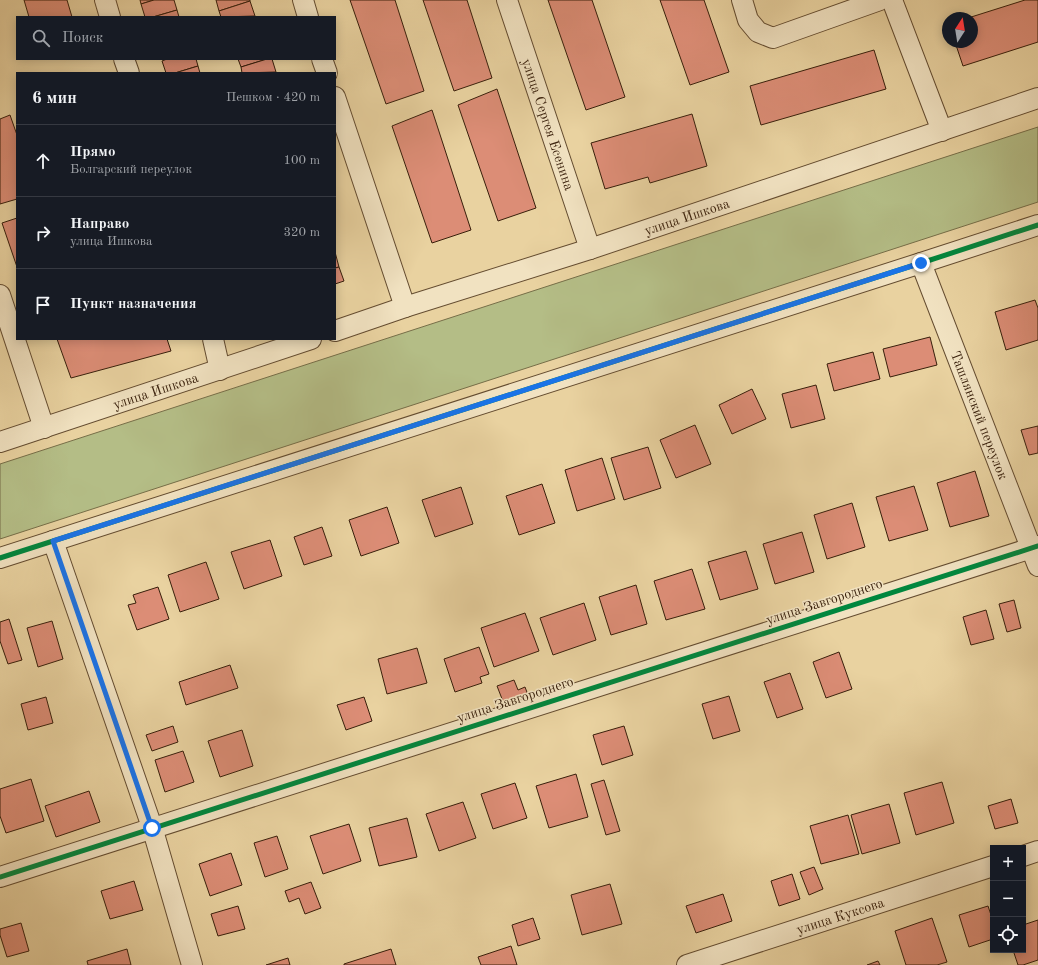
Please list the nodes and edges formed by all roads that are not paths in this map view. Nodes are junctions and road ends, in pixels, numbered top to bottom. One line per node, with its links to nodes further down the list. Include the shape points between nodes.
1 (105, 0): 7 (street)
2 (303, 0): 8 (street)
3 (507, 0): 17 (street, улица Сергея Есенина)
4 (742, 0): 5 (street, via 748,20 758,32 773,38)
5 (880, 0)
6 (892, 0): 15 (street)
7 (110, 16)
8 (308, 16)
9 (124, 60): 11 (street)
10 (322, 60): 12 (street)
11 (129, 72)
12 (327, 72)
13 (1038, 98): 15 (street, улица Ишкова)
14 (336, 100): 20 (street)
15 (942, 131): 17 (street, улица Ишкова)
16 (1038, 225): 18 (street)
17 (590, 249): 20 (street, улица Ишкова)
18 (921, 263): 27 (street); 28 (street, Ташлянский переулок)
19 (0, 295): 25 (street)
20 (405, 307): 21 (street, улица Ишкова)
21 (336, 331)
22 (213, 340): 24 (street)
23 (308, 340): 24 (street, улица Ишкова)
24 (220, 370): 25 (street, улица Ишкова)
25 (44, 428): 26 (street, улица Ишкова)
26 (0, 442)
27 (53, 541): 29 (street); 31 (street)
28 (1035, 547): 30 (street, Ташлянский переулок); 31 (street, улица Завгороднего)
29 (0, 558)
30 (1038, 566)
31 (152, 828): 35 (street, улица Завгороднего); 36 (street)
32 (1038, 851): 33 (street)
33 (1026, 855)
34 (990, 867): 37 (street, улица Куксова)
35 (0, 877)
36 (192, 965)
37 (686, 965)

